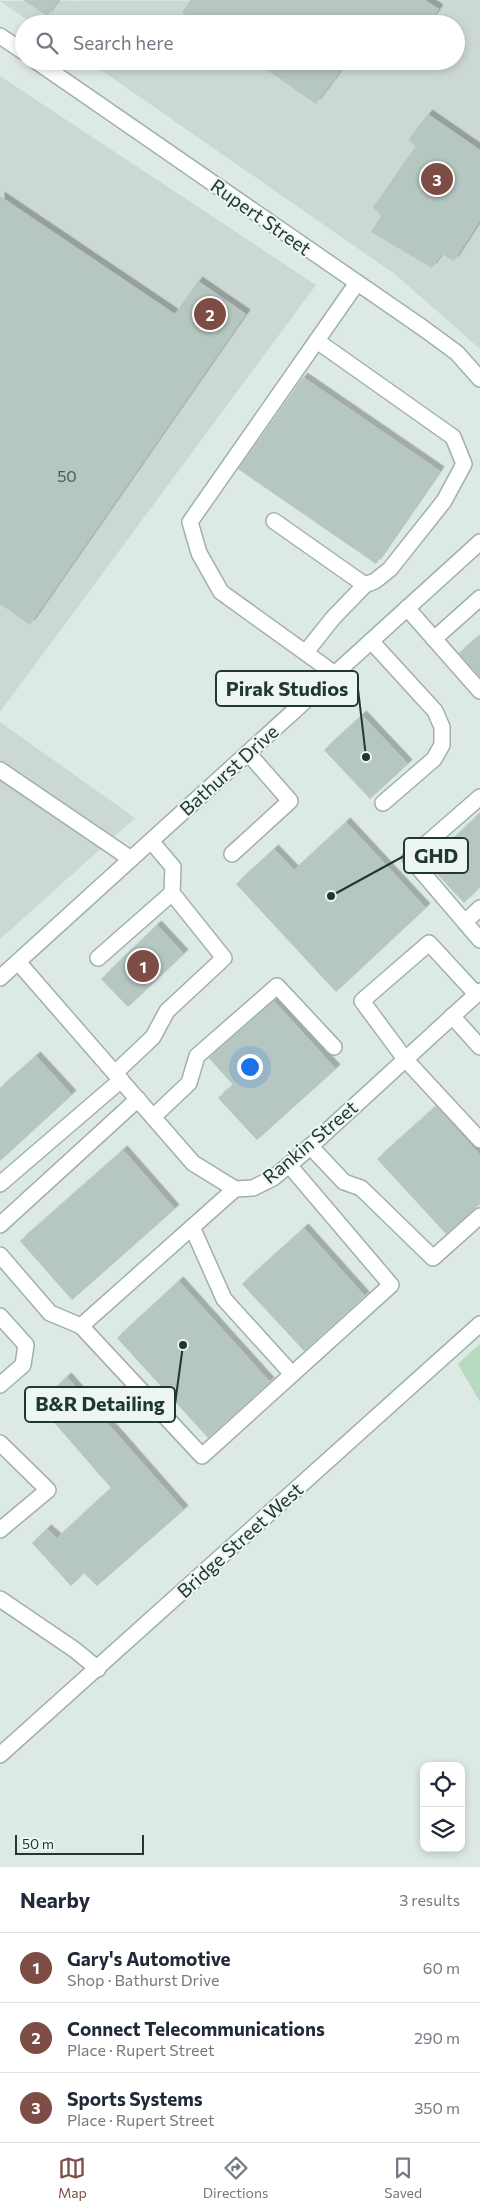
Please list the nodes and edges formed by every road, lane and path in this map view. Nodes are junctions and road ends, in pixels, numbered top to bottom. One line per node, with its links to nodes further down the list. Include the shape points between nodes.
1 (0, 36): 2 (street)
2 (15, 46)
3 (49, 70): 4 (street, Rupert Street)
4 (357, 283): 5 (street); 6 (street, Rupert Street, via 457,353)
5 (317, 341): 9 (street, via 453,437 464,464 444,501 390,569); 14 (street, via 190,522 199,553 221,592)
6 (480, 379)
7 (274, 521): 9 (street)
8 (480, 542): 11 (street, Bathurst Drive)
9 (365, 585): 14 (street)
10 (480, 598): 12 (street)
11 (407, 608): 12 (street); 13 (street, Bathurst Drive)
12 (434, 639): 16 (street)
13 (371, 641): 15 (street, Bathurst Drive); 20 (street, via 435,711 442,727 442,745 434,759)
14 (306, 652): 15 (street)
15 (336, 674): 17 (street, Bathurst Drive)
16 (480, 691)
17 (248, 753): 21 (street, Bathurst Drive); 22 (street, via 290,801)
18 (0, 770): 23 (street)
19 (480, 797): 26 (street, via 410,858)
20 (383, 803)
21 (151, 841): 23 (street, Bathurst Drive); 24 (street, via 173,867)
22 (232, 854)
23 (131, 859): 29 (street, Bathurst Drive)
24 (172, 893): 28 (street); 36 (street, via 224,958 167,1011 153,1037)
25 (480, 908): 26 (street)
26 (465, 922): 27 (street)
27 (480, 940)
28 (98, 958)
29 (18, 962): 30 (street, Bathurst Drive); 36 (street)
30 (0, 978)
31 (478, 992): 32 (street, Rankin Street); 35 (street, via 429,942 362,1001)
32 (452, 1016): 34 (street); 35 (street, Rankin Street)
33 (334, 1047): 38 (street, via 278,986 197,1056 189,1083)
34 (480, 1047)
35 (406, 1059): 39 (street); 40 (street, Rankin Street)
36 (118, 1076): 37 (street); 42 (street)
37 (138, 1099): 38 (street); 45 (street)
38 (153, 1117): 43 (street, via 193,1163)
39 (480, 1140)
40 (310, 1146): 41 (street, Rankin Street); 44 (street, via 344,1182 361,1188 433,1258)
41 (289, 1165): 43 (street, Rankin Street, via 253,1188); 51 (street, via 390,1285)
42 (0, 1184)
43 (235, 1189): 46 (street)
44 (480, 1216)
45 (0, 1225)
46 (192, 1227): 50 (street); 51 (street, via 224,1299)
47 (0, 1255): 50 (street, via 50,1313)
48 (0, 1316): 52 (street, via 26,1344 23,1365)
49 (480, 1324): 56 (street, Bridge Street West)
50 (81, 1326): 51 (street, via 202,1456)
51 (292, 1374)
52 (0, 1385)
53 (0, 1443): 54 (street, via 48,1490)
54 (0, 1530)
55 (0, 1598): 56 (street)
56 (98, 1669): 57 (street, Bridge Street West)
57 (0, 1755)

